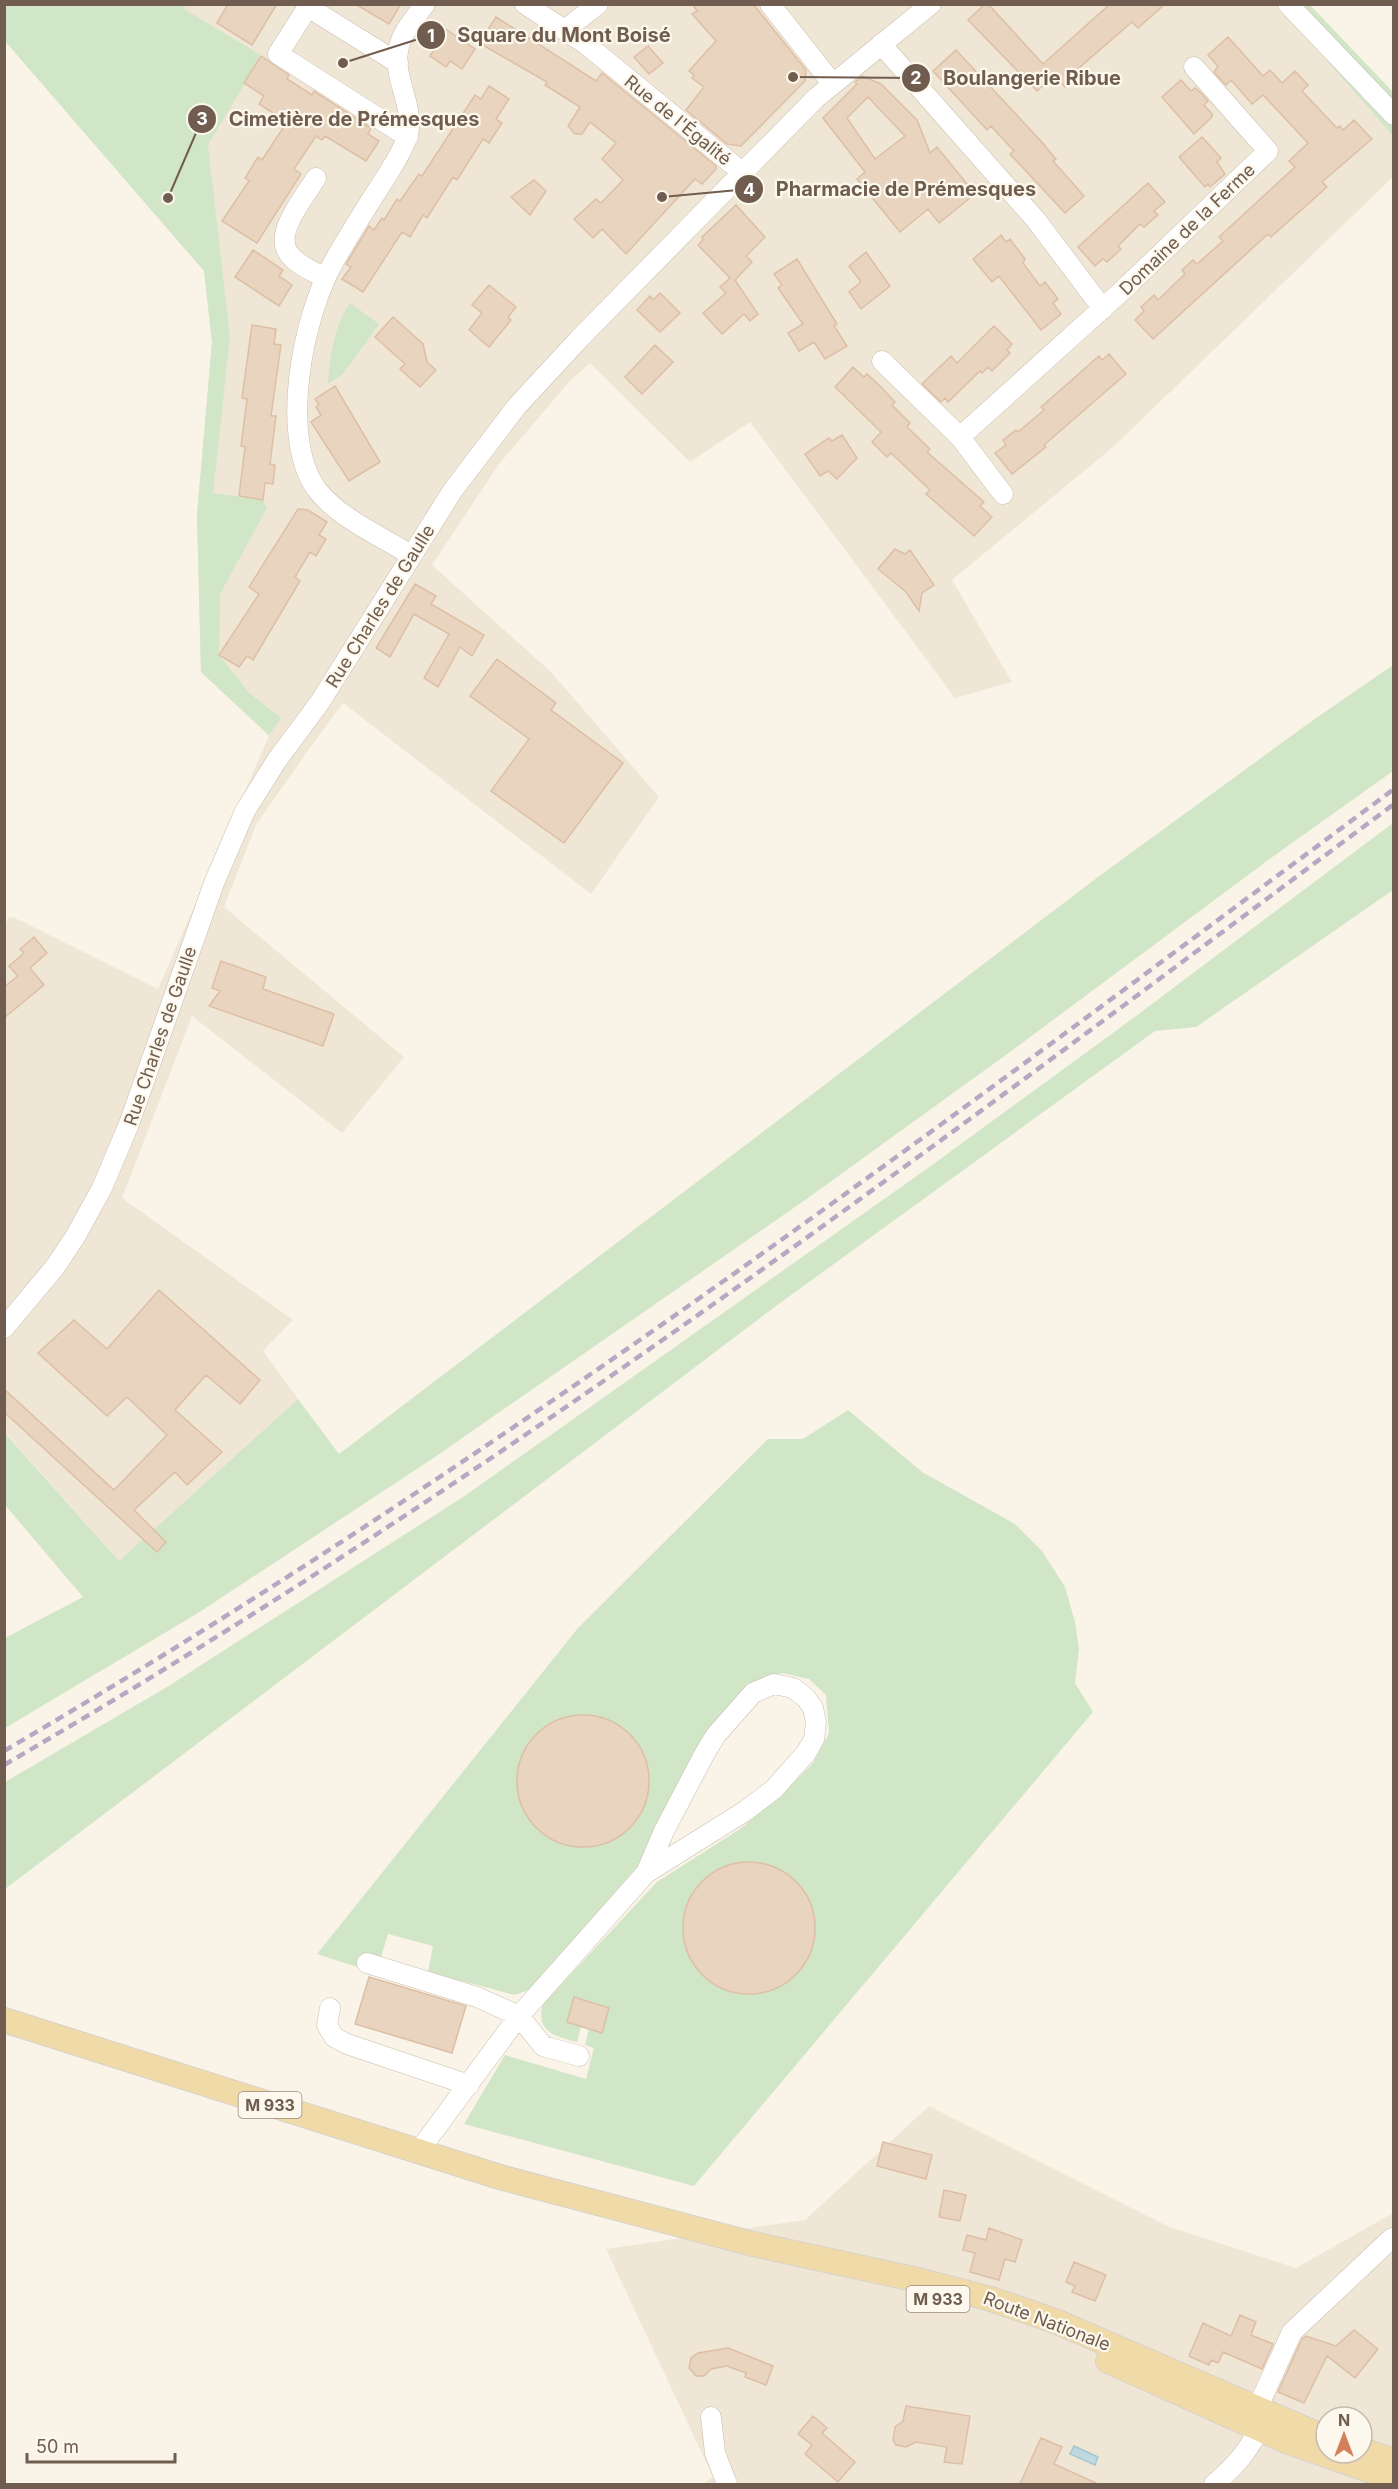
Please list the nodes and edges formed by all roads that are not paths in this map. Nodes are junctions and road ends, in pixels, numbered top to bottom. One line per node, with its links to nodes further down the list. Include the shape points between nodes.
1 (424, 4): 9 (street, via 404,34)
2 (525, 4): 7 (street, Rue de l'Égalité)
3 (598, 4): 7 (street)
4 (770, 4): 11 (street)
5 (931, 4): 8 (street, Rue Charles de Gaulle)
6 (1288, 4): 12 (street)
7 (566, 29): 14 (street, Rue de l'Égalité)
8 (881, 44): 11 (street, Rue Charles de Gaulle); 17 (street, Domaine de la Ferme, via 1036,220)
9 (398, 63): 13 (street, via 408,110); 13 (street, via 308,7 278,54)
10 (1194, 67): 17 (street, Domaine de la Ferme, via 1269,151)
11 (832, 83): 14 (street, Rue Charles de Gaulle)
12 (1394, 115)
13 (408, 137): 16 (street)
14 (743, 173): 21 (street, Rue Charles de Gaulle, via 517,406 478,454)
15 (316, 178): 16 (street, via 283,237 289,254)
16 (325, 278): 21 (street, via 309,324 302,361 300,457 311,481 328,502)
17 (1103, 309): 19 (street, Domaine de la Ferme)
18 (882, 361): 19 (street)
19 (960, 437): 20 (street)
20 (1003, 494)
21 (411, 555): 22 (street, Rue Charles de Gaulle, via 333,683 245,811 214,883 132,1116 102,1188 55,1268)
22 (4, 1328)
23 (646, 1873): 23 (street, via 774,1789 814,1739 816,1722 806,1698 793,1688 774,1684 753,1693 705,1753); 26 (street)
24 (367, 1963): 26 (street, via 477,1997)
25 (330, 2008): 29 (street, via 327,2025 334,2037)
26 (519, 2016): 28 (street, via 543,2046); 29 (street)
27 (4, 2020): 30 (main road, M 933)
28 (579, 2056)
29 (469, 2085): 30 (street)
30 (418, 2152): 33 (main road, Route Nationale / M 933, via 985,2312 1124,2359)
31 (1392, 2238): 33 (street, via 1292,2332)
32 (711, 2417): 38 (street, via 715,2453)
33 (1258, 2420): 34 (main road, M 933); 37 (main road, M 933, via 1321,2454); 39 (street, via 1241,2459)
34 (1314, 2435)
35 (1374, 2455): 36 (main road)
36 (1394, 2461)
37 (1394, 2479)
38 (727, 2484)
39 (1214, 2484)

